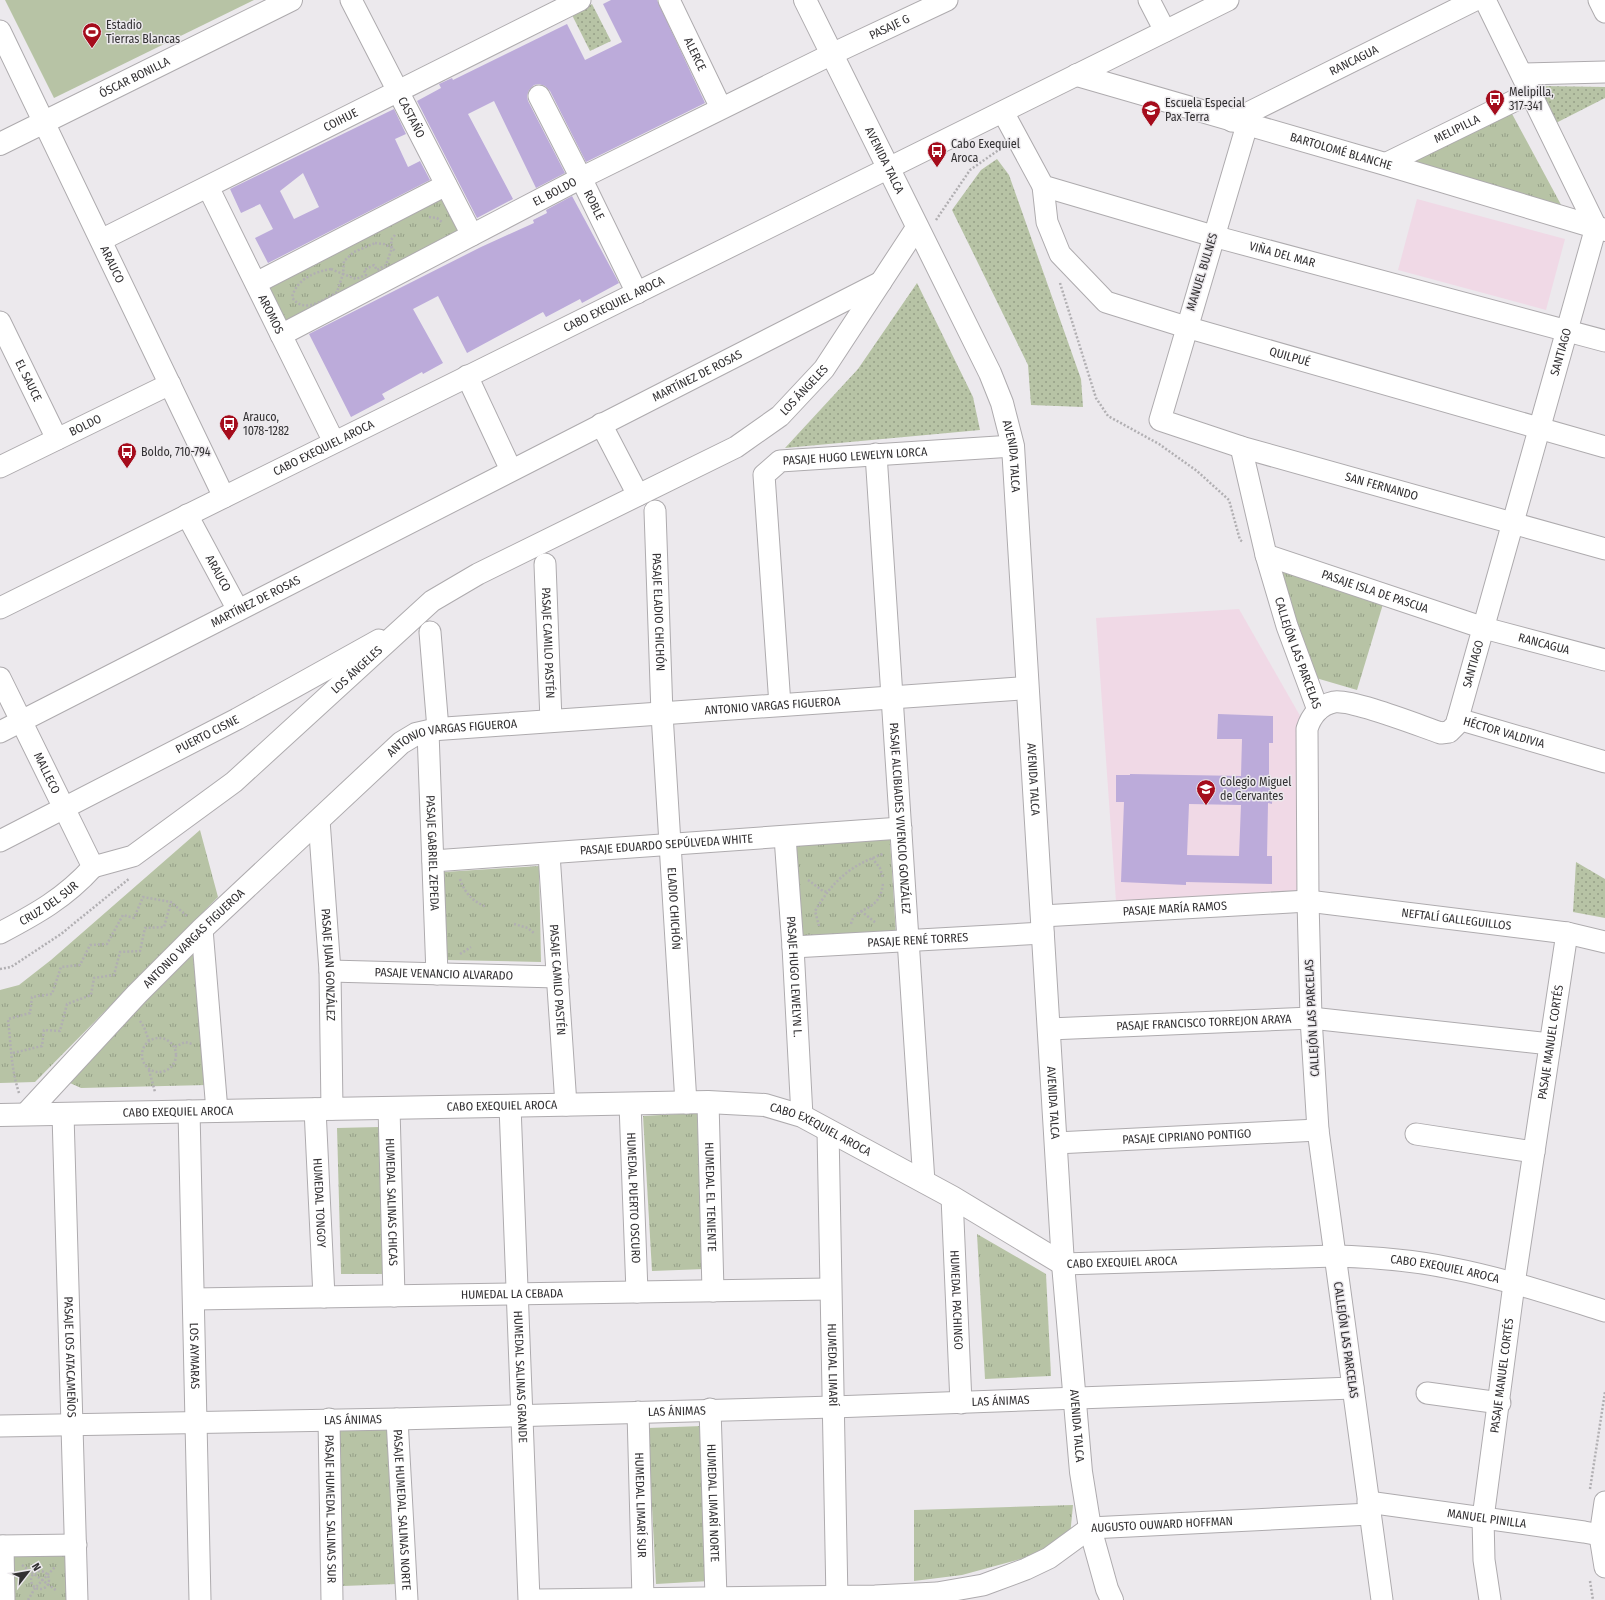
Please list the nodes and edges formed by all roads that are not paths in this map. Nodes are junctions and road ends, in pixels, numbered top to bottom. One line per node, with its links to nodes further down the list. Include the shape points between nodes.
1 (291, 0): 24 (street, ÓSCAR BONILLA)
2 (351, 0): 19 (street, CASTAÑO)
3 (580, 0): 19 (street, COIHUE)
4 (669, 0): 22 (street, ALERCE)
5 (805, 0): 15 (street, AVENIDA TALCA)
6 (945, 0): 15 (street, PASAJE G)
7 (1149, 0): 14 (street)
8 (1228, 0): 14 (street, CABO EXEQUIEL AROCA)
9 (1476, 0): 25 (street, RANCAGUA)
10 (1485, 0): 17 (street)
11 (1599, 0): 12 (street)
12 (1605, 12)
13 (0, 31): 24 (street, ARAUCO)
14 (1165, 31): 18 (street, CABO EXEQUIEL AROCA)
15 (832, 54): 22 (street, EL BOLDO); 28 (street, AVENIDA TALCA)
16 (1605, 72): 17 (street)
17 (1522, 74): 20 (street)
18 (1077, 75): 23 (street, CABO EXEQUIEL AROCA); 25 (street, BARTOLOMÉ BLANCHE)
19 (398, 92): 30 (street, CASTAÑO); 32 (street, COIHUE)
20 (1530, 93): 27 (street, MELIPILLA); 33 (street)
21 (538, 96): 29 (street, ROBLE)
22 (721, 108): 29 (street, EL BOLDO)
23 (1003, 112): 28 (street, CABO EXEQUIEL AROCA); 31 (street)
24 (44, 122): 26 (street, ÓSCAR BONILLA); 37 (street, ARAUCO)
25 (1239, 123): 27 (street, BARTOLOMÉ BLANCHE); 36 (street, MANUEL BULNES)
26 (0, 144)
27 (1384, 164): 33 (street, BARTOLOMÉ BLANCHE)
28 (888, 168): 34 (street, AVENIDA TALCA); 40 (street, CABO EXEQUIEL AROCA)
29 (581, 178): 35 (street, EL BOLDO); 40 (street, ROBLE)
30 (446, 185): 35 (street, CASTAÑO); 39 (street)
31 (1043, 186): 36 (street, VIÑA DEL MAR); 42 (street, QUILPUÉ, via 1047,222 1060,254 1106,302)
32 (208, 187): 37 (street, COIHUE); 39 (street, AROMOS)
33 (1600, 229): 43 (street, SANTIAGO)
34 (920, 233): 38 (street, LOS ÁNGELES); 53 (street, AVENIDA TALCA, via 990,373 1002,403)
35 (472, 235): 44 (street, EL BOLDO)
36 (1213, 236): 42 (street, MANUEL BULNES); 43 (street, VIÑA DEL MAR)
37 (101, 240): 47 (street, ARAUCO)
38 (883, 280): 49 (street, MARTÍNEZ DE ROSAS); 59 (street, LOS ÁNGELES, via 824,369 780,416 736,448)
39 (256, 283): 44 (street, AROMOS)
40 (637, 292): 46 (street, CABO EXEQUIEL AROCA)
41 (0, 322): 51 (street, EL SAUCE)
42 (1186, 327): 48 (street, MANUEL BULNES); 50 (street, QUILPUÉ)
43 (1567, 330): 45 (street, VIÑA DEL MAR); 50 (street, SANTIAGO)
44 (282, 335): 52 (street, AROMOS)
45 (1605, 342)
46 (468, 376): 52 (street, CABO EXEQUIEL AROCA); 58 (street)
47 (170, 384): 51 (street, BOLDO); 60 (street, ARAUCO)
48 (1160, 420): 54 (street, SAN FERNANDO)
49 (602, 424): 58 (street, MARTÍNEZ DE ROSAS); 59 (street)
50 (1540, 428): 55 (street, QUILPUÉ); 63 (street, SANTIAGO)
51 (57, 439): 57 (street, BOLDO)
52 (334, 442): 60 (street, CABO EXEQUIEL AROCA)
53 (1013, 446): 56 (street, PASAJE HUGO LEWELYN LORCA); 74 (street, AVENIDA TALCA)
54 (1241, 447): 63 (street, SAN FERNANDO); 65 (street, CALLEJÓN LAS PARCELAS)
55 (1605, 447)
56 (876, 454): 75 (street, PASAJE ALCIBIADES VIVENCIO GONZÁLEZ); 76 (street, PASAJE HUGO LEWELYN LORCA, via 780,461 764,475)
57 (0, 467)
58 (512, 470): 68 (street, MARTÍNEZ DE ROSAS)
59 (638, 495): 69 (street, LOS ÁNGELES, via 478,574 432,602)
60 (224, 497): 62 (street, CABO EXEQUIEL AROCA)
61 (655, 511): 78 (street, PASAJE ELADIO CHICHÓN)
62 (186, 515): 67 (street, CABO EXEQUIEL AROCA); 68 (street, ARAUCO)
63 (1513, 522): 64 (street, SAN FERNANDO); 70 (street, SANTIAGO)
64 (1605, 549)
65 (1266, 555): 70 (street, PASAJE ISLA DE PASCUA); 77 (street, CALLEJÓN LAS PARCELAS, via 1287,626)
66 (545, 564): 81 (street, PASAJE CAMILO PASTÉN)
67 (0, 608)
68 (238, 610): 80 (street, MARTÍNEZ DE ROSAS)
69 (411, 622): 85 (street, PUERTO CISNE, via 237,719); 93 (street, LOS ÁNGELES, via 234,782 133,856)
70 (1484, 628): 72 (street, RANCAGUA); 79 (street, SANTIAGO)
71 (430, 632): 82 (street, PASAJE GABRIEL ZEPEDA)
72 (1605, 660)
73 (0, 678): 80 (street, MALLECO)
74 (1028, 688): 75 (street, ANTONIO VARGAS FIGUEROA); 95 (street, AVENIDA TALCA)
75 (892, 698): 76 (street, ANTONIO VARGAS FIGUEROA); 88 (street, PASAJE ALCIBIADES VIVENCIO GONZÁLEZ)
76 (780, 705): 78 (street, ANTONIO VARGAS FIGUEROA)
77 (1318, 710): 79 (street, HÉCTOR VALDIVIA, via 1326,705 1344,702 1441,733 1453,730); 94 (street, CALLEJÓN LAS PARCELAS, via 1307,729)
78 (662, 714): 81 (street, ANTONIO VARGAS FIGUEROA); 90 (street, ELADIO CHICHÓN)
79 (1458, 720): 84 (street, HÉCTOR VALDIVIA)
80 (21, 721): 83 (street, MARTÍNEZ DE ROSAS); 85 (street, MALLECO)
81 (551, 721): 82 (street, ANTONIO VARGAS FIGUEROA)
82 (433, 730): 86 (street, ANTONIO VARGAS FIGUEROA, via 416,734 401,743); 92 (street, PASAJE GABRIEL ZEPEDA)
83 (0, 732)
84 (1605, 762)
85 (64, 809): 89 (street, PUERTO CISNE); 93 (street, MALLECO)
86 (319, 820): 96 (street, ANTONIO VARGAS FIGUEROA); 102 (street, PASAJE JUAN GONZÁLEZ)
87 (785, 837): 88 (street, PASAJE EDUARDO SEPÚLVEDA WHITE); 90 (street, PASAJE EDUARDO SEPÚLVEDA WHITE); 101 (street, PASAJE HUGO LEWELYN L.)
88 (902, 838): 99 (street, PASAJE ALCIBIADES VIVENCIO GONZÁLEZ)
89 (0, 841)
90 (670, 844): 91 (street, PASAJE EDUARDO SEPÚLVEDA WHITE); 109 (street, ELADIO CHICHÓN)
91 (549, 854): 92 (street, PASAJE EDUARDO SEPÚLVEDA WHITE); 104 (street, PASAJE CAMILO PASTÉN)
92 (443, 860): 103 (street, PASAJE GABRIEL ZEPEDA)
93 (93, 867): 97 (street, CRUZ DEL SUR, via 76,886 42,911)
94 (1308, 901): 95 (street, PASAJE MARÍA RAMOS); 98 (street, NEFTALÍ GALLEGUILLOS); 105 (street, CALLEJÓN LAS PARCELAS)
95 (1042, 924): 99 (street, PASAJE RENÉ TORRES); 106 (street, AVENIDA TALCA)
96 (202, 929): 116 (street); 117 (street, ANTONIO VARGAS FIGUEROA, via 137,994)
97 (0, 933)
98 (1567, 933): 100 (street, NEFTALÍ GALLEGUILLOS); 107 (street, PASAJE MANUEL CORTÉS)
99 (908, 940): 101 (street, PASAJE RENÉ TORRES); 126 (street, PASAJE ALCIBIADES VIVENCIO GONZÁLEZ)
100 (1605, 942)
101 (793, 947): 120 (street, PASAJE HUGO LEWELYN L.)
102 (330, 971): 103 (street, PASAJE VENANCIO ALVARADO); 114 (street, PASAJE JUAN GONZÁLEZ)
103 (437, 974): 104 (street, PASAJE VENANCIO ALVARADO)
104 (558, 977): 111 (street, PASAJE CAMILO PASTÉN)
105 (1311, 1018): 106 (street, PASAJE FRANCISCO TORREJON ARAYA); 107 (street, PASAJE FRANCISCO TORREJON ARAYA); 122 (street, CALLEJÓN LAS PARCELAS)
106 (1049, 1029): 124 (street, AVENIDA TALCA)
107 (1550, 1044): 125 (street, PASAJE MANUEL CORTÉS)
108 (708, 1102): 109 (street, CABO EXEQUIEL AROCA); 120 (street, CABO EXEQUIEL AROCA, via 765,1105); 132 (street, HUMEDAL EL TENIENTE)
109 (686, 1103): 110 (street, CABO EXEQUIEL AROCA)
110 (630, 1104): 111 (street, CABO EXEQUIEL AROCA); 133 (street, HUMEDAL PUERTO OSCURO)
111 (566, 1105): 112 (street, CABO EXEQUIEL AROCA)
112 (510, 1106): 113 (street, CABO EXEQUIEL AROCA); 134 (street, HUMEDAL SALINAS GRANDE)
113 (389, 1108): 114 (street, CABO EXEQUIEL AROCA); 135 (street, HUMEDAL SALINAS CHICAS)
114 (324, 1109): 116 (street, CABO EXEQUIEL AROCA); 136 (street, HUMEDAL TONGOY)
115 (190, 1111): 116 (street, CABO EXEQUIEL AROCA); 118 (street, CABO EXEQUIEL AROCA); 137 (street, LOS AYMARAS)
116 (217, 1111)
117 (26, 1114): 118 (street, CABO EXEQUIEL AROCA); 119 (street, CABO EXEQUIEL AROCA)
118 (63, 1114): 151 (street, PASAJE LOS ATACAMEÑOS)
119 (0, 1115)
120 (802, 1116): 121 (street, CABO EXEQUIEL AROCA)
121 (828, 1130): 126 (street, CABO EXEQUIEL AROCA); 131 (street, HUMEDAL LIMARÍ)
122 (1318, 1130): 124 (street, PASAJE CIPRIANO PONTIGO); 128 (street, CALLEJÓN LAS PARCELAS)
123 (1416, 1134): 125 (street)
124 (1056, 1143): 129 (street, AVENIDA TALCA)
125 (1534, 1152): 130 (street, PASAJE MANUEL CORTÉS)
126 (924, 1182): 127 (street, CABO EXEQUIEL AROCA)
127 (952, 1197): 129 (street, CABO EXEQUIEL AROCA); 142 (street, HUMEDAL PACHINGO)
128 (1335, 1256): 129 (street, CABO EXEQUIEL AROCA); 130 (street, CABO EXEQUIEL AROCA, via 1411,1261 1448,1267); 139 (street, CALLEJÓN LAS PARCELAS)
129 (1063, 1264): 141 (street, AVENIDA TALCA)
130 (1514, 1284): 138 (street, CABO EXEQUIEL AROCA); 143 (street, PASAJE MANUEL CORTÉS)
131 (830, 1289): 132 (street, HUMEDAL LA CEBADA); 144 (street, HUMEDAL LIMARÍ)
132 (713, 1291): 133 (street, HUMEDAL LA CEBADA)
133 (638, 1292): 134 (street, HUMEDAL LA CEBADA)
134 (517, 1294): 135 (street, HUMEDAL LA CEBADA); 147 (street, HUMEDAL SALINAS GRANDE)
135 (394, 1296): 136 (street, HUMEDAL LA CEBADA)
136 (324, 1297): 137 (street, HUMEDAL LA CEBADA)
137 (194, 1299): 150 (street, LOS AYMARAS)
138 (1605, 1311)
139 (1353, 1388): 141 (street, LAS ÁNIMAS); 154 (street, CALLEJÓN LAS PARCELAS)
140 (1427, 1393): 143 (street)
141 (1074, 1397): 142 (street, LAS ÁNIMAS); 156 (street, AVENIDA TALCA, via 1081,1472)
142 (961, 1403): 144 (street, LAS ÁNIMAS)
143 (1500, 1403): 155 (street, PASAJE MANUEL CORTÉS)
144 (832, 1407): 145 (street, LAS ÁNIMAS); 163 (street, HUMEDAL LIMARÍ)
145 (710, 1409): 146 (street, LAS ÁNIMAS); 162 (street, HUMEDAL LIMARÍ NORTE)
146 (638, 1412): 147 (street, LAS ÁNIMAS); 164 (street, HUMEDAL LIMARÍ SUR)
147 (521, 1414): 149 (street, LAS ÁNIMAS); 169 (street, HUMEDAL SALINAS GRANDE)
148 (329, 1419): 149 (street, LAS ÁNIMAS); 150 (street, LAS ÁNIMAS); 167 (street, PASAJE HUMEDAL SALINAS SUR)
149 (397, 1419): 168 (street, PASAJE HUMEDAL SALINAS NORTE)
150 (196, 1422): 151 (street, LAS ÁNIMAS); 166 (street, LOS AYMARAS)
151 (72, 1424): 152 (street, LAS ÁNIMAS); 158 (street, PASAJE LOS ATACAMEÑOS)
152 (0, 1426)
153 (1605, 1502): 157 (street)
154 (1369, 1508): 155 (street, MANUEL PINILLA); 156 (street, AUGUSTO OUWARD HOFFMAN); 172 (street, CALLEJÓN LAS PARCELAS)
155 (1483, 1518): 157 (street, MANUEL PINILLA); 173 (street, PASAJE MANUEL CORTÉS, via 1484,1560)
156 (1090, 1528): 163 (street, AUGUSTO OUWARD HOFFMAN, via 1049,1558 982,1585 937,1593); 171 (street, AVENIDA TALCA)
157 (1603, 1536): 160 (street)
158 (76, 1547): 159 (street); 161 (street, PASAJE LOS ATACAMEÑOS)
159 (2, 1548): 165 (street)
160 (1605, 1567)
161 (68, 1596)
162 (716, 1597): 163 (street, AUGUSTO OUWARD HOFFMAN); 164 (street, AUGUSTO OUWARD HOFFMAN)
163 (837, 1598)
164 (643, 1599): 170 (street, AUGUSTO OUWARD HOFFMAN)
165 (4, 1600)
166 (200, 1600)
167 (332, 1600)
168 (407, 1600)
169 (529, 1600)
170 (538, 1600)
171 (1112, 1600)
172 (1382, 1600)
173 (1490, 1600)

